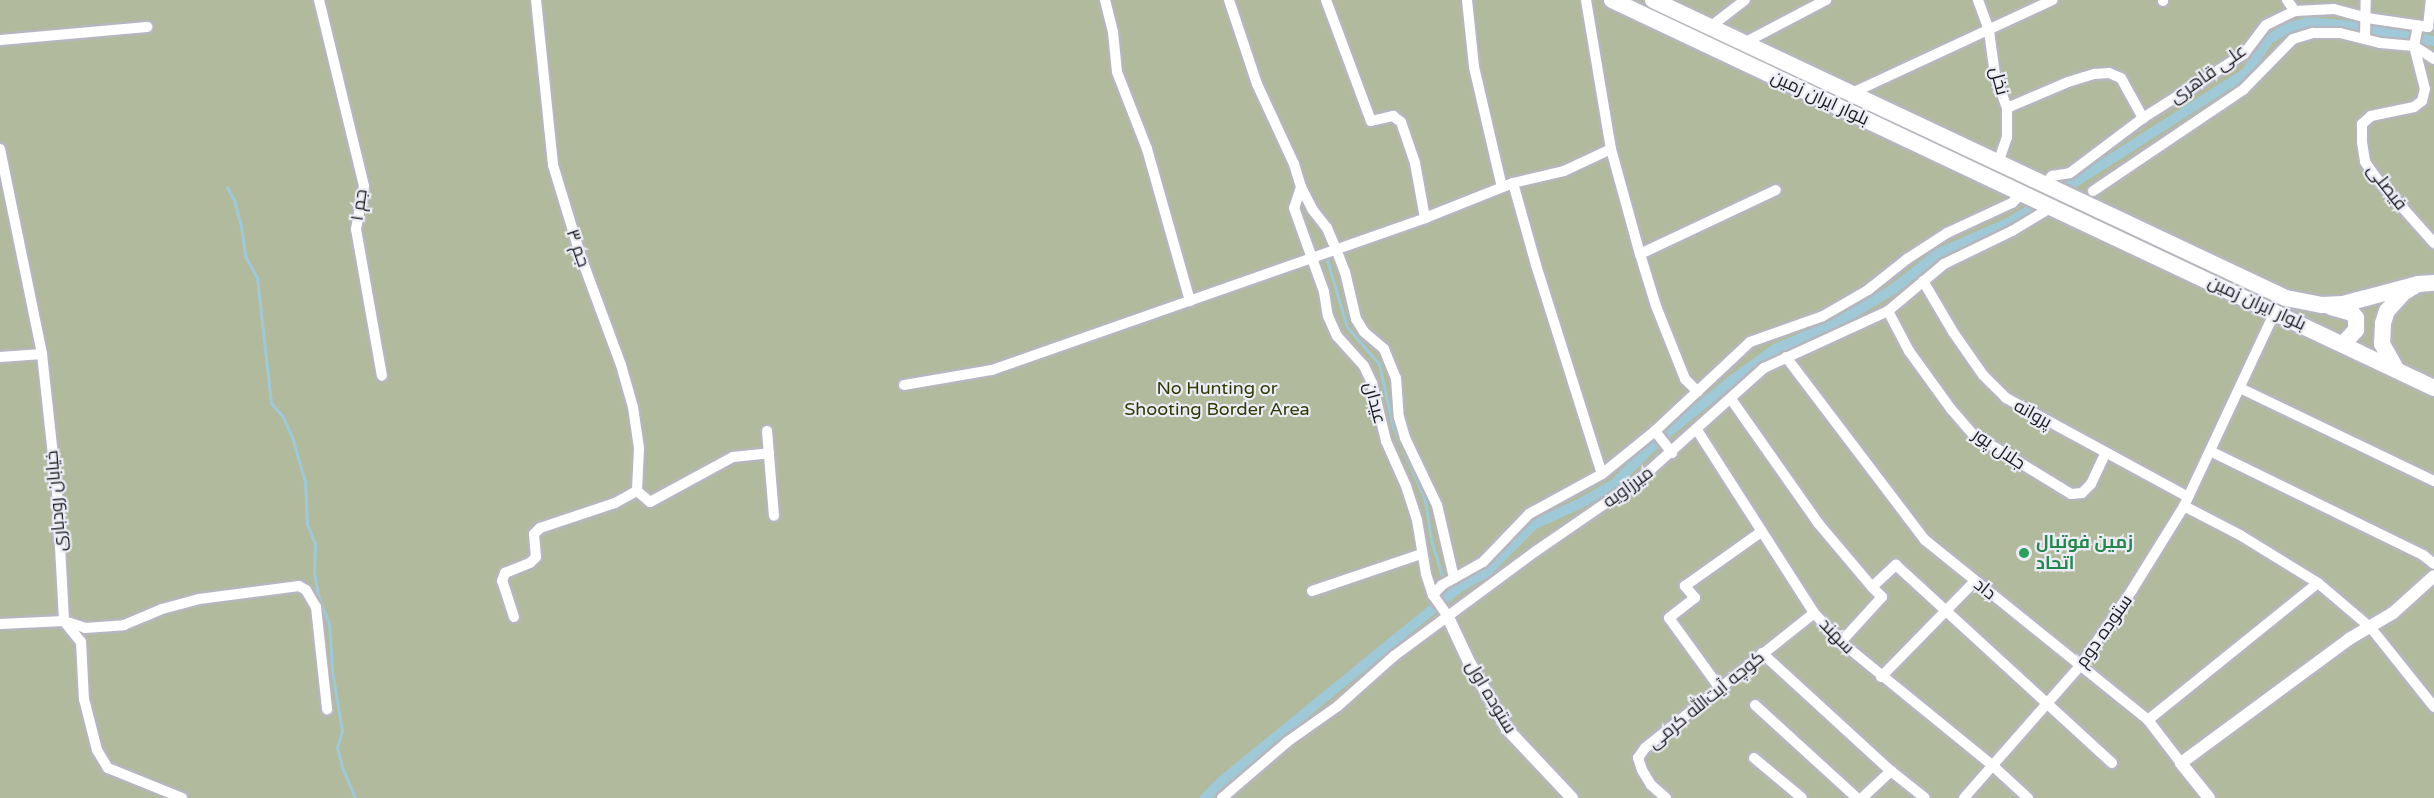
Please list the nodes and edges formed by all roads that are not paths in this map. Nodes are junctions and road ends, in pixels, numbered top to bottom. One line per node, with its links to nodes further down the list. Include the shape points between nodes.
1 (319, 0): 58 (street, جم ۱, via 364,186 356,229)
2 (536, 0): 73 (street, جم ۳, via 553,165 633,407 639,448)
3 (1105, 0): 49 (street, via 1117,72 1147,149)
4 (1229, 0): 35 (street, عیدان, via 1257,84)
5 (1326, 0): 42 (street, via 1371,121 1393,116 1401,122 1415,163)
6 (1467, 0): 36 (street, via 1474,67)
7 (1586, 0): 31 (street)
8 (1611, 0): 39 (main road, بلوار ایران زمین)
9 (1653, 0): 19 (main road, بلوار ایران زمین)
10 (1745, 0): 19 (street)
11 (1826, 0): 24 (street)
12 (1978, 0): 22 (street, نخل)
13 (2052, 0): 22 (street)
14 (2288, 0): 17 (street)
15 (2366, 0): 21 (street)
16 (2431, 0): 20 (street)
17 (2295, 11): 21 (street, علی قاهری, via 2334,9); 29 (street, علی قاهری, via 2266,25 2244,54)
18 (147, 27): 23 (street)
19 (1710, 27): 24 (main road, بلوار ایران زمین)
20 (2424, 27): 21 (street, علی قاهری); 25 (street)
21 (2366, 28): 25 (street); 38 (street, via 2293,39 2243,90)
22 (1989, 31): 27 (street); 28 (street, نخل, via 1995,75)
23 (0, 40)
24 (1744, 43): 27 (main road, بلوار ایران زمین)
25 (2415, 44): 26 (street); 43 (street, فیصلی, via 2425,89 2422,101 2414,107 2371,116 2362,123 2362,142 2365,162 2377,179)
26 (2434, 59)
27 (1852, 93): 32 (main road, بلوار ایران زمین)
28 (2007, 108): 29 (street, via 2068,82 2109,73 2121,78); 32 (street, نخل, via 2007,137)
29 (2143, 118): 34 (street, علی قاهری, via 2070,173 2052,176)
30 (0, 149): 40 (street, خیابان رودباری)
31 (1611, 149): 33 (street, via 1564,171); 45 (street)
32 (1998, 163): 34 (main road, بلوار ایران زمین)
33 (1514, 183): 36 (street); 71 (street)
34 (2048, 185): 50 (main road, بلوار ایران زمین, via 2286,298)
35 (1301, 187): 44 (street, عیدان); 46 (street, عیدان, via 1294,208)
36 (1502, 188): 42 (street)
37 (1776, 190): 45 (street)
38 (2093, 191)
39 (2025, 194): 41 (main road, بلوار ایران زمین); 62 (street, via 1947,233 1868,290 1822,316 1750,342)
40 (6, 205): 54 (street, خیابان رودباری)
41 (2052, 207): 47 (street, میرزاویه, via 1944,264); 52 (main road, بلوار ایران زمین)
42 (1425, 218): 44 (street)
43 (2434, 243)
44 (1336, 249): 46 (street); 80 (street, عیدان, via 1356,319 1364,332 1384,349 1396,378 1405,438 1437,505)
45 (1640, 254): 62 (street, via 1685,379)
46 (1312, 258): 49 (street); 77 (street, عیدان, via 1337,336 1364,366 1372,383 1386,441 1416,520)
47 (1923, 281): 51 (street, میرزاویه); 69 (street, پروانه, via 1953,333 1983,375 2006,398)
48 (2426, 283): 50 (main road, بلوار ایران زمین, via 2359,301); 57 (main road, via 2393,303 2383,323 2382,344)
49 (1190, 301): 59 (street, via 992,370)
50 (2322, 305): 53 (main road, via 2352,313 2356,318 2356,330)
51 (1888, 311): 56 (street, میرزاویه); 69 (street, جلال پور, via 1909,351 1973,434 2071,494 2082,493 2091,484)
52 (2275, 312): 53 (main road, بلوار ایران زمین); 60 (street, ستوده دوم)
53 (2343, 344): 57 (main road, بلوار ایران زمین)
54 (42, 354): 55 (street); 90 (street, خیابان رودباری, via 57,491)
55 (0, 357)
56 (1786, 357): 63 (street, میرزاویه, via 1764,368); 81 (street, داد, via 1925,540)
57 (2397, 369): 61 (main road, بلوار ایران زمین)
58 (381, 376)
59 (904, 385)
60 (2240, 388): 68 (street, ستوده دوم); 72 (street)
61 (2434, 388)
62 (1698, 392): 66 (street)
63 (1731, 399): 64 (street, میرزاویه); 83 (street, via 1818,523)
64 (1697, 430): 67 (street, میرزاویه); 76 (street, سهند)
65 (767, 431): 70 (street)
66 (1657, 433): 67 (street); 71 (street)
67 (1670, 449): 87 (street, میرزاویه, via 1638,482)
68 (2210, 451): 74 (street, ستوده دوم); 78 (street, via 2423,555)
69 (2106, 452): 74 (street, پروانه)
70 (769, 453): 73 (street, via 733,457 650,502); 75 (street)
71 (1602, 474): 80 (street, via 1529,514 1483,562)
72 (2434, 481)
73 (636, 491): 89 (street, via 615,503 540,528 534,534 536,557 505,573 502,581)
74 (2186, 501): 82 (street, پروانه); 95 (street, ستوده دوم)
75 (774, 516)
76 (1761, 532): 88 (street, سهند); 97 (street, via 1685,586 1695,598 1670,618)
77 (1421, 554): 84 (street); 85 (street, عیدان)
78 (2434, 564)
79 (2434, 576): 92 (street)
80 (1449, 581): 85 (street)
81 (1975, 581): 86 (street); 95 (street, داد)
82 (2318, 583): 92 (street, پروانه); 102 (street)
83 (1872, 587): 86 (street, via 1896,565); 93 (street, via 1882,597)
84 (1312, 591)
85 (1435, 597): 87 (street, عیدان)
86 (1945, 612): 96 (street); 99 (street)
87 (1446, 613): 110 (street, میرزاویه); 111 (street, ستوده اول, via 1468,662 1507,729)
88 (1814, 613): 93 (street, سهند); 94 (street, کوچه آیت‌الله کرمی)
89 (514, 617)
90 (64, 621): 91 (street); 101 (street, via 85,628 124,625 199,599 299,586 316,607); 109 (street, via 81,642 84,699 97,750 108,768)
91 (0, 624)
92 (2371, 628): 100 (street, پروانه); 105 (street, via 2349,639)
93 (1841, 642): 96 (street, سهند)
94 (1762, 653): 97 (street, کوچه آیت‌الله کرمی); 107 (street)
95 (2080, 666): 99 (street, ستوده دوم); 102 (street, داد)
96 (1881, 677): 106 (street, سهند)
97 (1719, 687): 112 (street, کوچه آیت‌الله کرمی, via 1638,758 1651,785)
98 (1755, 705): 114 (street)
99 (2047, 705): 104 (street); 106 (street, ستوده دوم)
100 (2434, 707)
101 (327, 709)
102 (2148, 720): 105 (street, داد)
103 (1754, 758): 113 (street)
104 (2112, 763)
105 (2181, 763): 108 (street, داد)
106 (1992, 765): 117 (street, ستوده دوم); 118 (street, سهند)
107 (1891, 771): 115 (street); 116 (street)
108 (2205, 797)
109 (182, 798)
110 (1222, 798)
111 (1572, 798)
112 (1666, 798)
113 (1802, 798)
114 (1857, 798)
115 (1862, 798)
116 (1925, 798)
117 (1964, 798)
118 (2028, 798)

